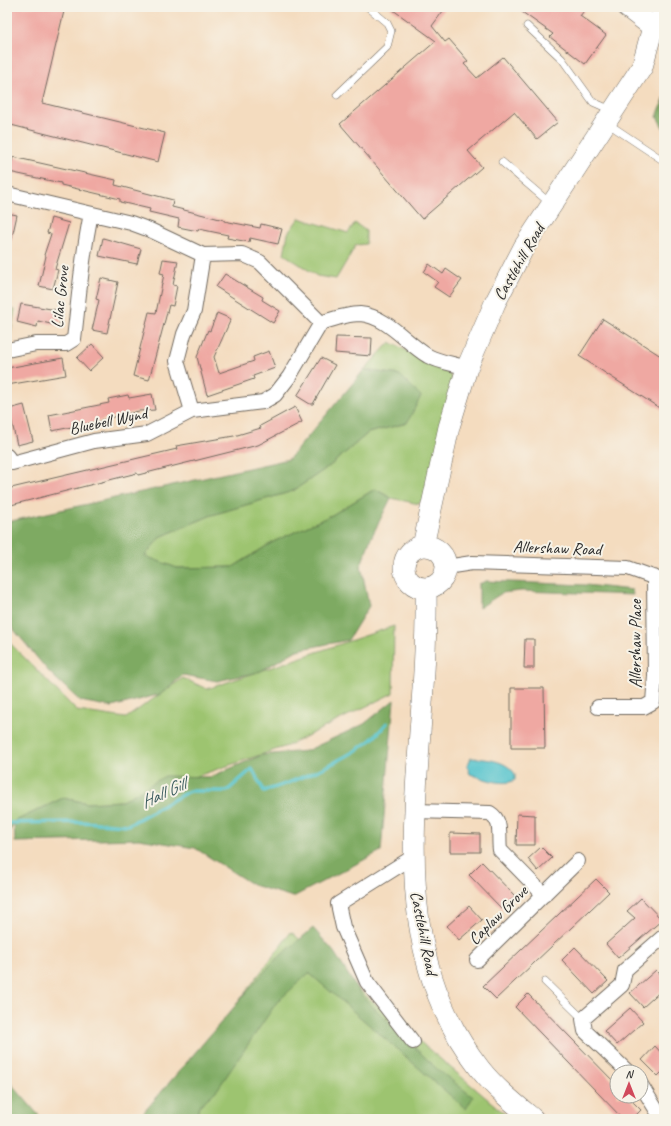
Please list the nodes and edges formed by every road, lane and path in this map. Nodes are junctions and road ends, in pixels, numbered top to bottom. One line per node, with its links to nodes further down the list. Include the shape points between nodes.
1 (368, 7): 5 (lane, via 387,23 391,31 387,47)
2 (627, 7): 3 (main road)
3 (658, 20): 6 (main road, Castlehill Road, via 642,66)
4 (527, 26): 6 (lane, via 562,59 593,102)
5 (337, 95)
6 (609, 116): 7 (lane); 10 (main road, Castlehill Road)
7 (664, 161)
8 (502, 162): 10 (lane)
9 (7, 194): 11 (street)
10 (553, 206): 15 (main road, Castlehill Road, via 524,247)
11 (91, 214): 12 (street, via 144,227); 14 (street, Lilac Grove, via 84,247 74,339 66,344 36,344)
12 (203, 255): 13 (street, via 242,254 260,262); 16 (street, via 194,311 184,334 177,361)
13 (321, 323): 15 (street, via 345,315 361,314 373,317 386,323 429,357); 16 (street, Bluebell Wynd, via 289,377 275,395 263,402 249,405)
14 (7, 350)
15 (467, 368): 18 (main road, Castlehill Road, via 449,427 430,516)
16 (192, 411): 17 (street, Bluebell Wynd, via 147,434 94,441 12,463)
17 (7, 456)
18 (437, 555): 19 (street, Allershaw Road, via 472,563 628,568); 20 (main road, via 443,579); 20 (main road, via 410,553 406,559 405,571 410,581)
19 (659, 579): 21 (street, Allershaw Place, via 653,702 644,707)
20 (426, 588): 22 (main road, Castlehill Road, via 426,629)
21 (598, 707)
22 (414, 811): 23 (main road, Castlehill Road); 25 (street, Caplaw Grove, via 490,813 499,826 500,850)
23 (413, 857): 30 (street, via 338,904 343,927 367,982); 33 (main road, Castlehill Road, via 417,913 426,963 444,1012 462,1044 481,1070)
24 (578, 861): 25 (street, Caplaw Grove)
25 (544, 895): 27 (street, Caplaw Grove)
26 (664, 936): 29 (street, via 625,970 622,985)
27 (477, 960)
28 (545, 982): 29 (lane)
29 (582, 1019): 31 (street, via 585,1032)
30 (413, 1042)
31 (619, 1064)
32 (649, 1098): 34 (street)
33 (533, 1119)
34 (662, 1119)

